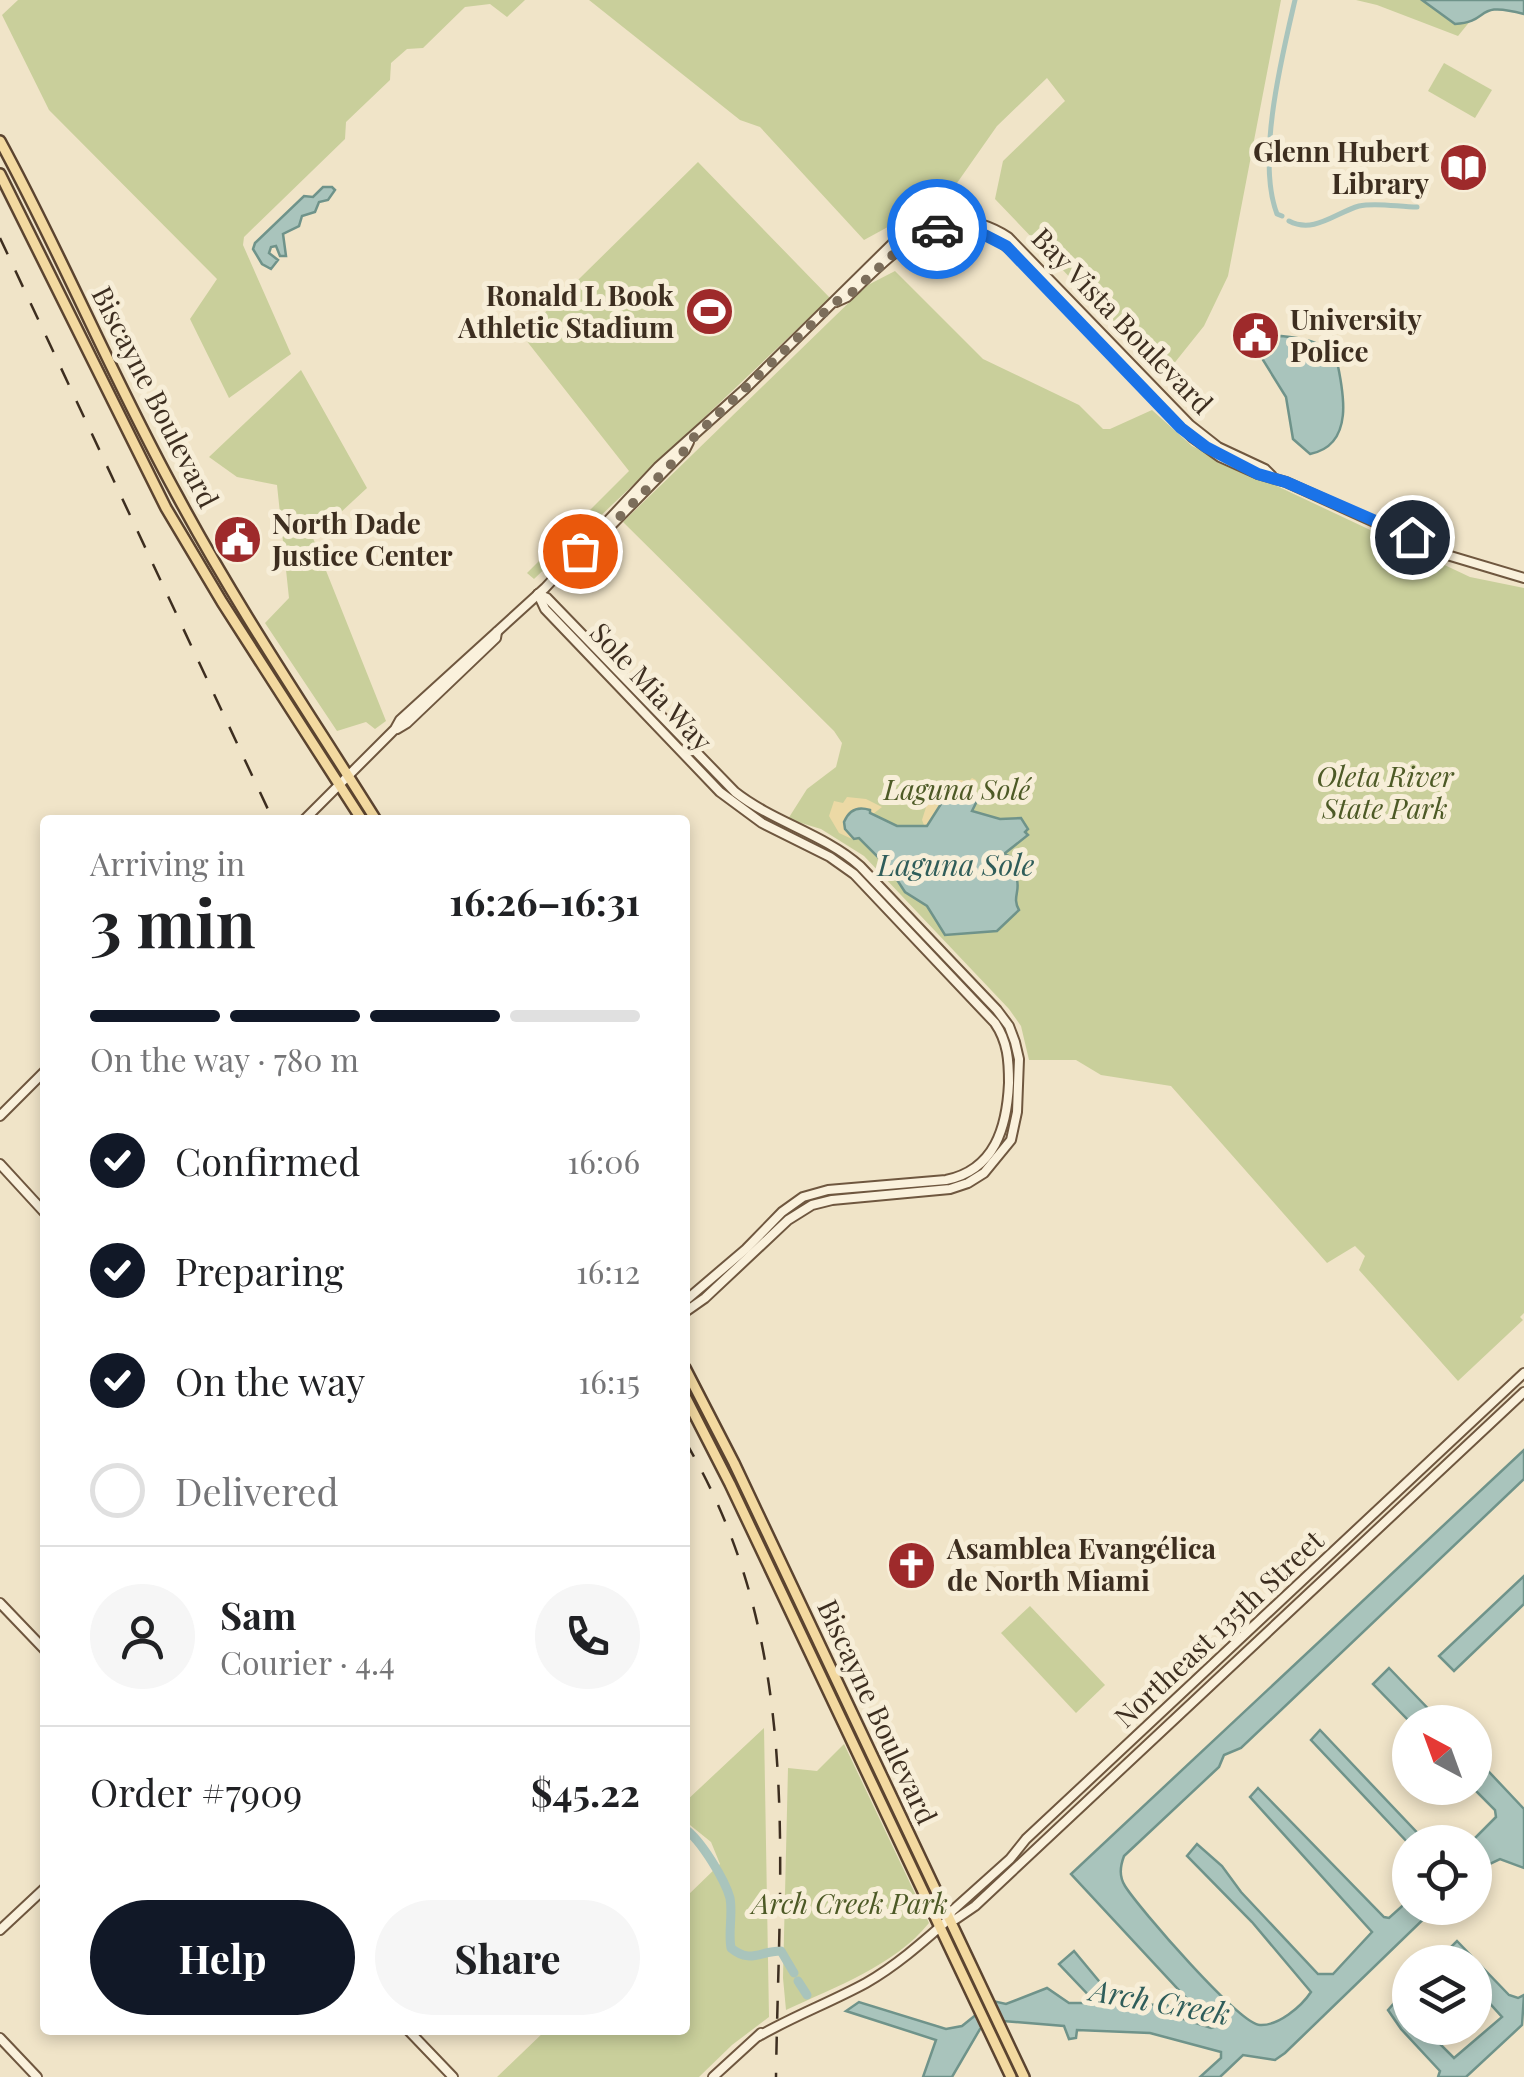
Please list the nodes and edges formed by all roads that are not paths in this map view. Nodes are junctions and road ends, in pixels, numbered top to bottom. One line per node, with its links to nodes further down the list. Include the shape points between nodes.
1 (0, 141): 6 (main road, Biscayne Boulevard)
2 (0, 174): 7 (main road, Biscayne Boulevard)
3 (872, 262): 4 (street); 5 (street); 8 (street, Bay Vista Boulevard, via 903,234 932,222 972,221 1008,237 1190,426)
4 (865, 279): 5 (street); 8 (street, Bay Vista Boulevard, via 922,233 981,231 1000,241 1181,428 1220,456)
5 (835, 302): 10 (street)
6 (122, 387): 7 (main road); 12 (main road, Biscayne Boulevard, via 179,500)
7 (108, 394): 11 (main road, Biscayne Boulevard)
8 (1272, 476): 9 (street, Bay Vista Boulevard, via 1447,555)
9 (1524, 578)
10 (538, 594): 13 (street); 22 (street, Sole Mia Way, via 720,792 854,874 1005,1041 1006,1120 978,1165 946,1180 803,1198); 23 (street, Sole Mia Way, via 735,792 860,866 997,1010 1019,1059 1014,1130 984,1173 950,1189 812,1205)
11 (224, 604): 12 (main road); 14 (main road, Biscayne Boulevard)
12 (251, 619): 13 (main road, Biscayne Boulevard)
13 (350, 776): 14 (street); 17 (main road, Biscayne Boulevard)
14 (340, 784): 15 (street); 16 (main road, Biscayne Boulevard)
15 (309, 815)
16 (359, 815)
17 (373, 815)
18 (40, 1076): 19 (street)
19 (0, 1115)
20 (0, 1164): 21 (street)
21 (40, 1208)
22 (690, 1298)
23 (690, 1308)
24 (1524, 1373): 32 (street, Northeast 135th Street)
25 (690, 1377): 27 (main road, Biscayne Boulevard)
26 (690, 1388): 27 (main road)
27 (698, 1392): 31 (main road, Biscayne Boulevard)
28 (1524, 1392): 33 (street, Northeast 135th Street)
29 (690, 1401): 31 (main road)
30 (690, 1404): 40 (main road, Biscayne Boulevard)
31 (708, 1412): 38 (main road, Biscayne Boulevard)
32 (1431, 1463): 33 (street); 34 (street, Northeast 135th Street)
33 (1440, 1473): 35 (street, Northeast 135th Street)
34 (1299, 1586): 35 (street); 39 (street, Northeast 135th Street)
35 (1308, 1596): 41 (street, Northeast 135th Street)
36 (0, 1602): 37 (street)
37 (40, 1645)
38 (851, 1710): 40 (main road); 42 (main road, Biscayne Boulevard)
39 (1161, 1714): 41 (street); 45 (street, Northeast 135th Street)
40 (840, 1715): 43 (main road, Biscayne Boulevard)
41 (1170, 1724): 45 (street, Northeast 135th Street, via 969,1912)
42 (899, 1811): 43 (main road); 45 (main road, Biscayne Boulevard)
43 (888, 1816): 45 (main road, Biscayne Boulevard)
44 (40, 1893): 46 (street)
45 (944, 1924): 47 (main road, Biscayne Boulevard); 52 (street, Northeast 135th Street, via 864,1984 773,2022)
46 (0, 1930)
47 (983, 2005): 53 (main road, Biscayne Boulevard); 54 (main road, Biscayne Boulevard)
48 (413, 2035): 51 (street)
49 (0, 2038): 50 (street)
50 (38, 2077)
51 (453, 2077)
52 (713, 2077)
53 (1011, 2077)
54 (1024, 2077)

